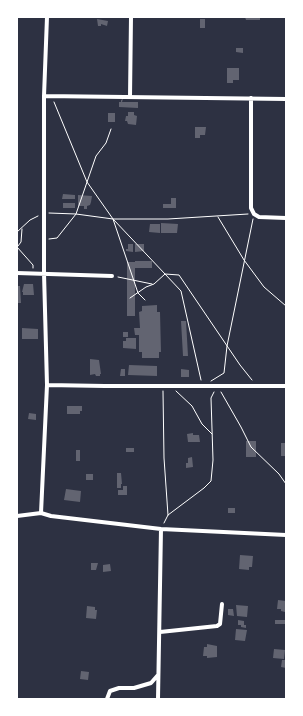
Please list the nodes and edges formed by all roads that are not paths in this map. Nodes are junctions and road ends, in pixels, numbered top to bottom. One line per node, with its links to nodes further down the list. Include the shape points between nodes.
1 (47, 17): 3 (street)
2 (131, 17): 4 (street)
3 (44, 96): 4 (street); 9 (street)
4 (130, 97): 5 (street)
5 (251, 98): 6 (street); 7 (street, via 251,208 259,217)
6 (286, 99)
7 (286, 218)
8 (17, 273): 9 (street)
9 (44, 273): 10 (street); 11 (street)
10 (112, 276)
11 (47, 385): 12 (street); 13 (street)
12 (286, 386)
13 (41, 513): 14 (street); 15 (street)
14 (17, 516)
15 (161, 529): 16 (street); 18 (street)
16 (286, 535)
17 (222, 604): 18 (street, via 220,624 217,626)
18 (160, 632): 19 (street)
19 (158, 675): 20 (street, via 151,683 110,691); 21 (street)
20 (107, 699)
21 (158, 699)

